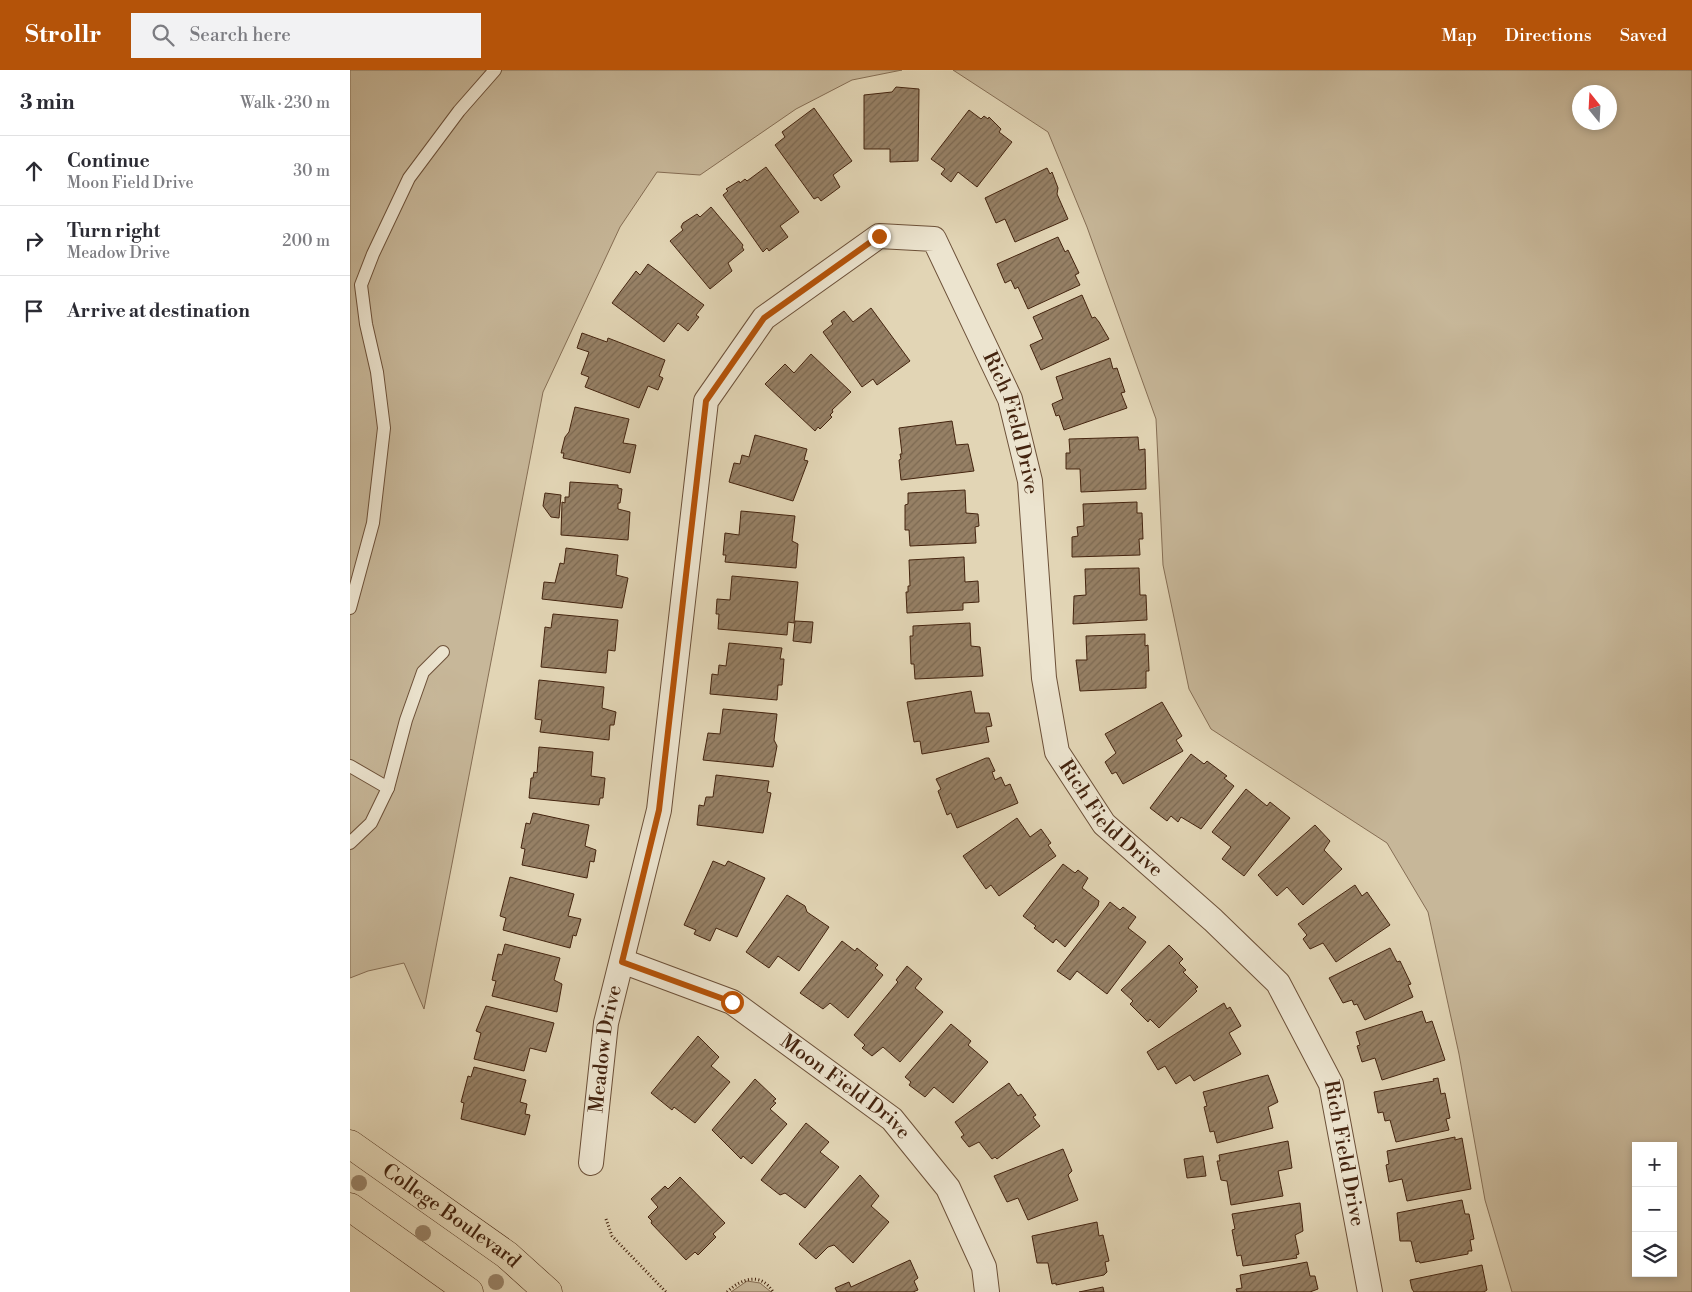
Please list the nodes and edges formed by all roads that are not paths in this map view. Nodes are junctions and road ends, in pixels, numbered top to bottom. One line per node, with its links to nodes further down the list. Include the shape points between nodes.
1 (495, 70): 3 (lane, via 459,111 409,178 361,285 384,428 373,523)
2 (934, 239): 8 (street, Meadow Drive, via 879,236 772,312 764,318 706,401 659,810); 15 (street, Rich Field Drive, via 1010,399 1028,472 1044,678 1057,752 1104,824 1213,920 1278,983 1331,1084)
3 (350, 608)
4 (443, 652): 6 (lane, via 423,672)
5 (350, 766): 6 (lane)
6 (388, 788): 7 (lane, via 371,823)
7 (350, 843)
8 (622, 962): 10 (street, Meadow Drive, via 606,1023); 14 (street, Moon Field Drive, via 732,1002 892,1119 948,1188 984,1268)
9 (350, 1144): 13 (main road, College Boulevard, via 507,1255)
10 (591, 1163)
11 (350, 1207): 12 (main road)
12 (469, 1292)
13 (548, 1292)
14 (987, 1292)
15 (1370, 1292)

